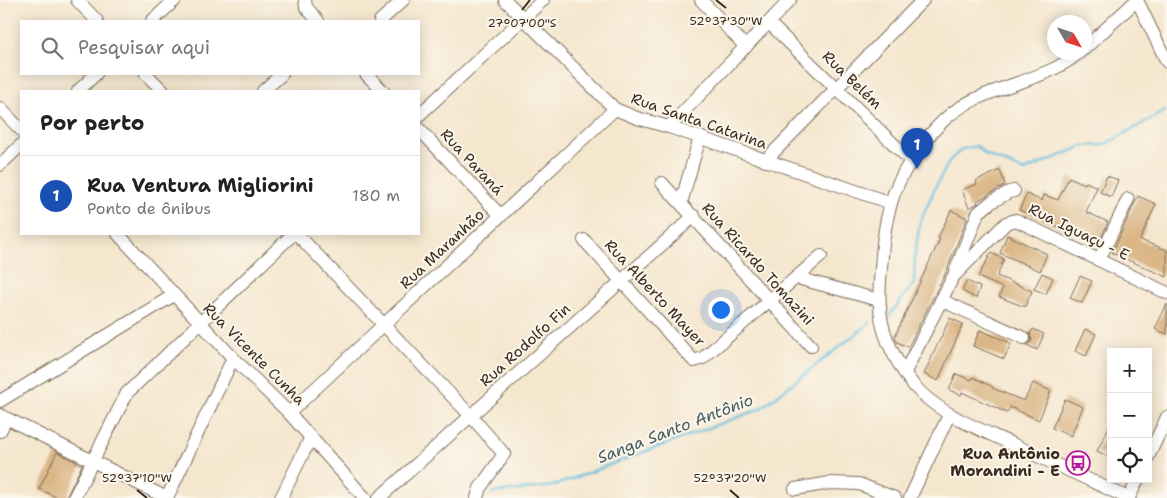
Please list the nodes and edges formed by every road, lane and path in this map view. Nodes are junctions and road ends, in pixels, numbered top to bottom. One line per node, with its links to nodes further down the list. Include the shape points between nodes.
1 (77, 0): 12 (street)
2 (175, 0): 13 (street)
3 (305, 0): 14 (street, via 306,7)
4 (403, 0): 15 (street)
5 (505, 0): 11 (street, Rua Santa Catarina)
6 (543, 0): 11 (street)
7 (701, 0): 18 (street)
8 (790, 0): 16 (street)
9 (922, 0): 25 (street)
10 (1137, 0): 17 (street); 20 (street)
11 (524, 19): 31 (street, Rua Santa Catarina); 32 (street)
12 (96, 20)
13 (153, 20)
14 (317, 20)
15 (381, 20)
16 (769, 23): 18 (street); 25 (street, Rua Belém)
17 (1092, 42)
18 (746, 47): 33 (street)
19 (1070, 60): 39 (street, via 1044,74 961,106 935,130)
20 (1167, 62)
21 (95, 75): 26 (street)
22 (147, 75): 27 (street)
23 (281, 75): 28 (street)
24 (367, 75): 29 (street)
25 (837, 88): 38 (street); 39 (street, Rua Belém)
26 (79, 90)
27 (162, 90)
28 (264, 90)
29 (382, 90)
30 (0, 108): 34 (street)
31 (615, 109): 33 (street, Rua Santa Catarina); 46 (street, Rua Maranhão)
32 (420, 114)
33 (669, 127): 36 (street, Rua Santa Catarina)
34 (20, 129)
35 (420, 131): 46 (street, Rua Paraná)
36 (700, 137): 38 (street, Rua Santa Catarina); 44 (street, Rua Ricardo Tomazini)
37 (20, 146): 40 (street)
38 (765, 161): 45 (street, Rua Santa Catarina)
39 (912, 161): 45 (street)
40 (0, 164)
41 (662, 183): 44 (street, Rua Ricardo Tomazini)
42 (1014, 191): 54 (street, via 978,213)
43 (1128, 199): 53 (street)
44 (681, 203): 47 (street, Rua Ricardo Tomazini)
45 (891, 203): 59 (street, via 883,242)
46 (501, 216): 63 (street, Rua Maranhão)
47 (694, 216): 56 (street, Rua Rodolfo Fin); 61 (street, Rua Ricardo Tomazini)
48 (119, 235): 58 (street, Rua Vicente Cunha)
49 (292, 235): 62 (street)
50 (298, 235): 63 (street)
51 (584, 240): 56 (street, Rua Alberto Mayer)
52 (821, 256): 55 (street)
53 (1099, 260): 54 (street, Rua Iguaçu - E, via 1012,220); 57 (street, Rua Iguaçu - E)
54 (953, 277): 60 (street, Rua Iguaçu - E)
55 (797, 278): 59 (street); 61 (street)
56 (622, 281): 61 (street, Rua Alberto Mayer, via 694,361 704,358); 71 (street, Rua Rodolfo Fin)
57 (1167, 293)
58 (174, 296): 62 (street, Rua Vicente Cunha); 68 (street)
59 (879, 300): 67 (street, via 883,328)
60 (941, 300): 64 (street); 67 (street, Rua Iguaçu - E)
61 (769, 301): 65 (street, Rua Ricardo Tomazini)
62 (199, 323): 66 (street, Rua Vicente Cunha); 77 (street, via 127,393)
63 (383, 326): 69 (street, Rua Maranhão); 71 (street)
64 (1024, 338)
65 (812, 346)
66 (233, 358): 69 (street, Rua Vicente Cunha); 81 (street)
67 (905, 372): 70 (street, via 919,391)
68 (0, 400)
69 (290, 413): 75 (street, Rua Vicente Cunha)
70 (949, 415): 87 (street); 88 (street)
71 (471, 416): 84 (street, Rua Rodolfo Fin); 85 (street, via 504,454 480,488)
72 (3, 417): 74 (street); 77 (street)
73 (1167, 417): 76 (street)
74 (0, 431)
75 (311, 437): 82 (street); 83 (street, Rua Vicente Cunha)
76 (1152, 449)
77 (92, 462): 80 (street); 81 (street)
78 (1136, 483): 88 (street)
79 (795, 488): 86 (street, via 830,483 859,484)
80 (74, 498)
81 (167, 498)
82 (281, 498)
83 (365, 498)
84 (378, 498)
85 (477, 498)
86 (895, 498)
87 (910, 498)
88 (1128, 498)

